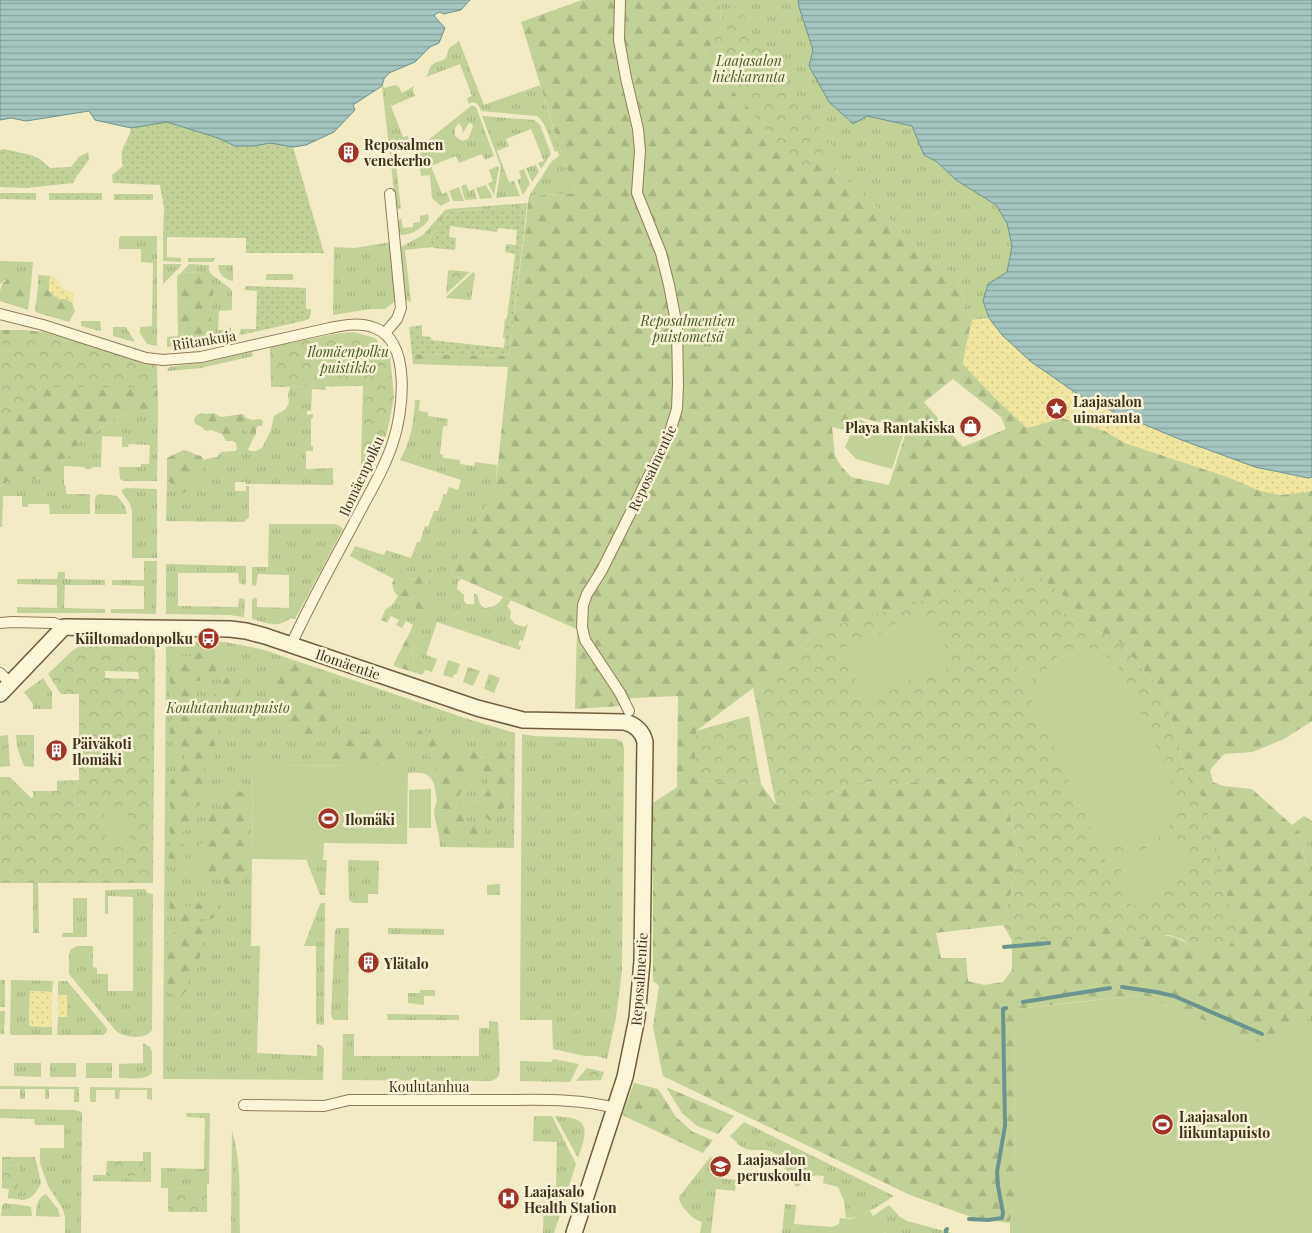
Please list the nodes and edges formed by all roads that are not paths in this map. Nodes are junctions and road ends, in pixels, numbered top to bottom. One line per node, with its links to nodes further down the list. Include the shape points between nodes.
1 (620, 0): 10 (street, Reposalmentie, via 620,40 638,129 638,193 662,253 678,341 677,409 672,427 583,605 585,640 620,693)
2 (390, 194): 4 (street, via 401,308)
3 (0, 314): 4 (street, Riitankuja, via 146,358 163,360 201,357 349,325 376,328)
4 (385, 334): 7 (street, Ilomäenpolku, via 396,348 402,386 393,443 380,474)
5 (0, 623): 6 (street, Ilomäentie, via 54,622)
6 (64, 627): 7 (street, Ilomäentie, via 230,629); 8 (street)
7 (290, 644): 10 (street, Ilomäentie, via 504,716 523,720)
8 (5, 678): 9 (street)
9 (0, 694)
10 (629, 717): 12 (street, Reposalmentie, via 645,742 642,961 637,1018 625,1076)
11 (244, 1105): 12 (street, Koulutanhua, via 324,1106 349,1100 509,1100 584,1102)
12 (614, 1108): 13 (street, Reposalmentie)
13 (574, 1233)

